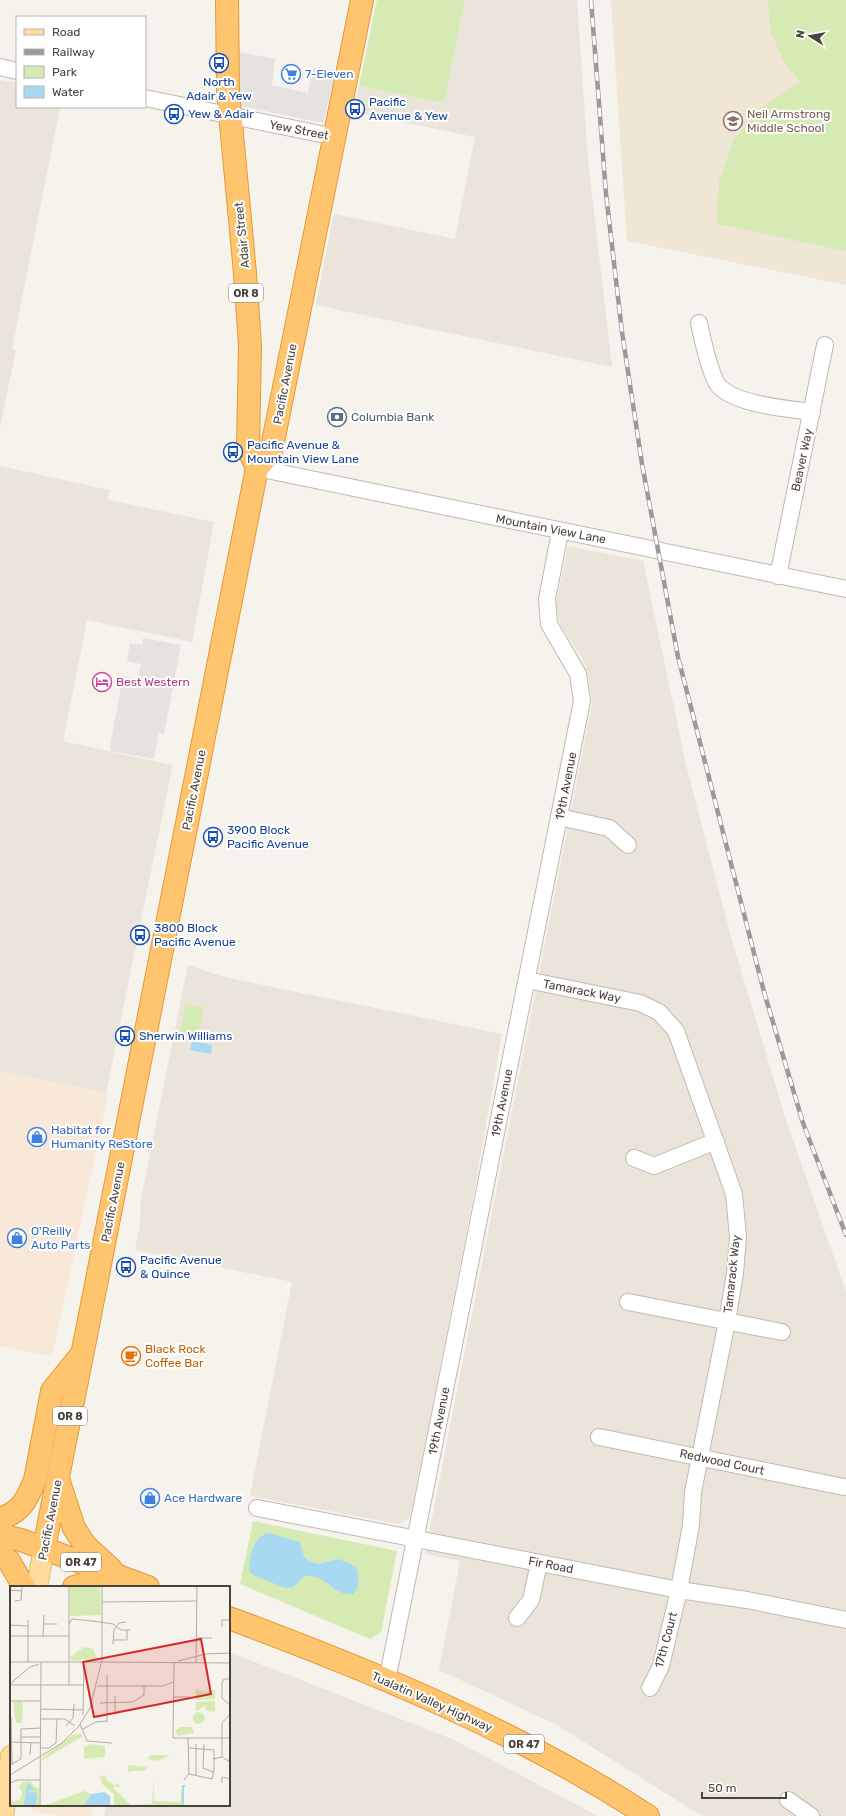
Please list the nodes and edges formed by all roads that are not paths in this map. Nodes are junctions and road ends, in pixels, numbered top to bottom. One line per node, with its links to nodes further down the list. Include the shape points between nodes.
1 (227, 0): 6 (highway, Adair Street / OR 8)
2 (362, 0): 7 (highway, Pacific Avenue)
3 (0, 67): 4 (street)
4 (16, 71)
5 (146, 98): 6 (street, Yew Street)
6 (231, 116): 7 (street, Yew Street); 11 (highway, Adair Street / OR 8, via 250,345 248,448)
7 (334, 137): 11 (highway, Pacific Avenue, via 271,452)
8 (699, 323): 10 (street, via 706,353 718,385 730,395 767,406)
9 (825, 345): 10 (street, Beaver Way)
10 (812, 412): 13 (street, Beaver Way)
11 (257, 468): 12 (street, Mountain View Lane); 23 (highway, Pacific Avenue / OR 8)
12 (560, 532): 13 (street, Mountain View Lane); 15 (street, 19th Avenue, via 547,599 549,624 578,674 582,701)
13 (778, 576): 14 (street, Mountain View Lane)
14 (846, 590)
15 (559, 817): 16 (street, via 610,828); 17 (street, 19th Avenue)
16 (628, 845)
17 (526, 980): 18 (street, Tamarack Way, via 640,1003 660,1012 676,1031); 31 (street, 19th Avenue)
18 (716, 1142): 19 (street, via 654,1166); 21 (street, Tamarack Way, via 734,1194 738,1237)
19 (634, 1158)
20 (628, 1302): 21 (street)
21 (727, 1321): 22 (street); 25 (street, Tamarack Way)
22 (782, 1332)
23 (83, 1352): 26 (highway, Pacific Avenue / OR 8); 29 (highway, via 52,1390 35,1480 30,1493 16,1513)
24 (600, 1437): 25 (street, Redwood Court)
25 (699, 1458): 27 (street, Redwood Court); 40 (street, Tamarack Way)
26 (58, 1480): 32 (highway, Pacific Avenue / OR 8); 35 (highway, via 76,1532 85,1545)
27 (844, 1487)
28 (257, 1508): 31 (street, Fir Road)
29 (0, 1519)
30 (0, 1535): 32 (highway, OR 47)
31 (416, 1539): 34 (street, Fir Road); 44 (street, 19th Avenue)
32 (44, 1548): 35 (highway, OR 47); 37 (main road, Pacific Avenue / OR 8)
33 (0, 1554): 36 (highway, via 9,1561)
34 (539, 1563): 40 (street, Fir Road); 42 (street, via 531,1600)
35 (117, 1576): 38 (highway); 39 (highway, OR 47)
36 (23, 1586)
37 (37, 1586)
38 (78, 1586)
39 (145, 1586)
40 (679, 1590): 43 (street, Fir Road, via 748,1600); 45 (street, 17th Court, via 661,1666)
41 (230, 1618): 44 (highway, Tualatin Valley Highway / OR 47)
42 (517, 1618)
43 (846, 1620)
44 (388, 1681): 49 (highway, Tualatin Valley Highway / OR 47, via 504,1733)
45 (650, 1688)
46 (10, 1771): 48 (main road)
47 (788, 1800): 50 (street)
48 (7, 1815)
49 (648, 1816)
50 (811, 1816)

